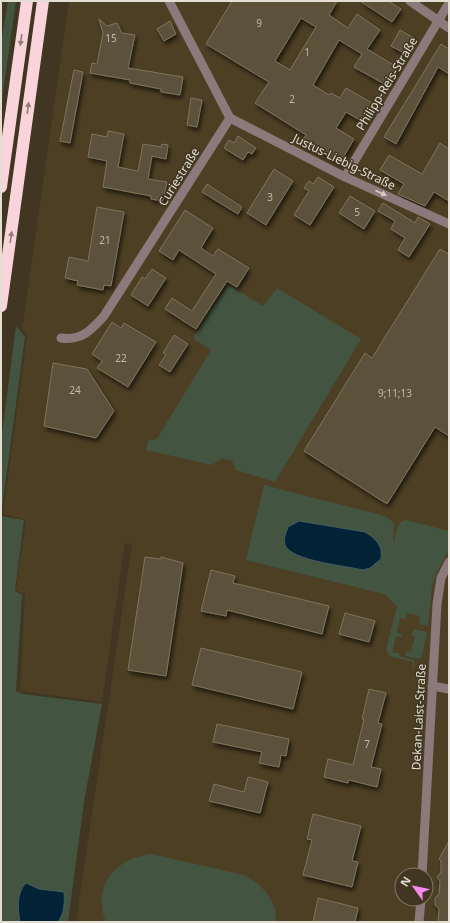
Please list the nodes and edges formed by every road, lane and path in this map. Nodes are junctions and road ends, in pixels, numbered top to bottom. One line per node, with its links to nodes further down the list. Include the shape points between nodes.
1 (27, 1): 10 (highway, one-way to 10)
2 (43, 1): 12 (highway, one-way to 2)
3 (169, 1): 8 (street)
4 (410, 1): 6 (street)
5 (449, 3): 6 (street, Philipp-Reis-Straße)
6 (438, 21): 7 (street); 9 (street, Philipp-Reis-Straße)
7 (449, 28)
8 (230, 118): 9 (street, Justus-Liebig-Straße); 13 (street, Curiestraße, via 104,316 78,338)
9 (345, 177): 11 (street, Justus-Liebig-Straße, one-way to 11)
10 (1, 187)
11 (449, 224)
12 (1, 306)
13 (62, 338)
14 (449, 562): 15 (street, Dekan-Laist-Straße, via 439,589)
15 (432, 686): 16 (street); 17 (street, Dekan-Laist-Straße)
16 (449, 689)
17 (422, 867)
18 (420, 907): 19 (street)
19 (419, 922)

